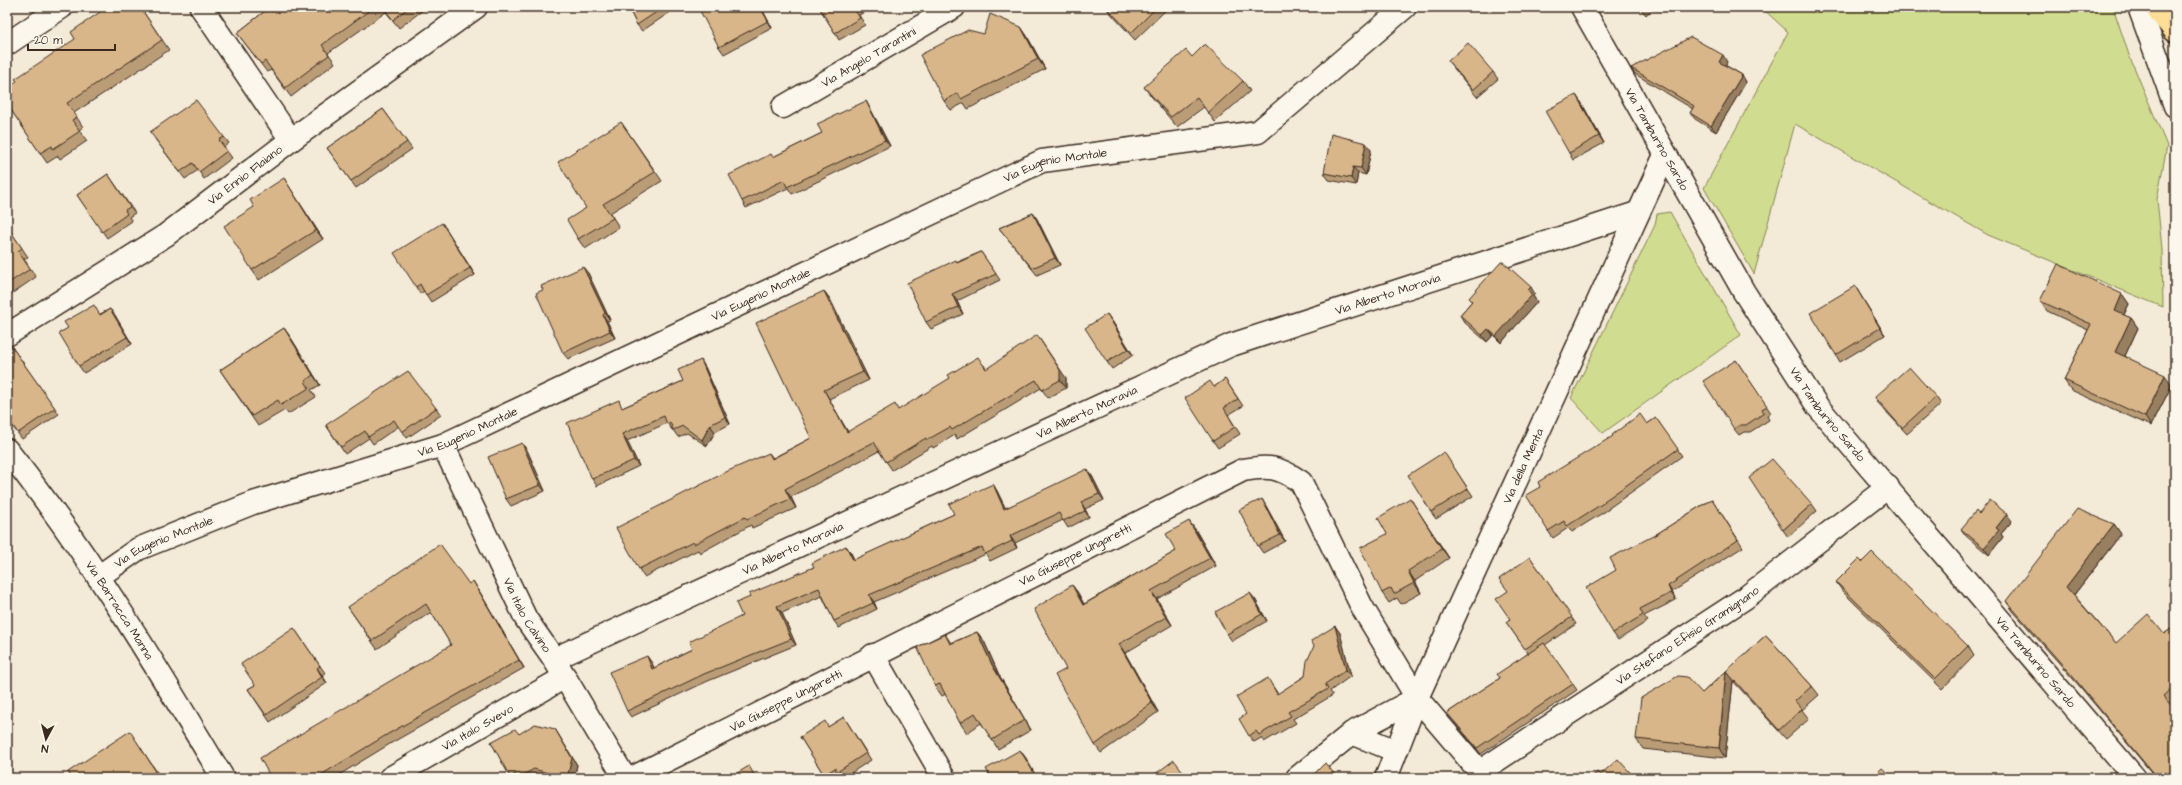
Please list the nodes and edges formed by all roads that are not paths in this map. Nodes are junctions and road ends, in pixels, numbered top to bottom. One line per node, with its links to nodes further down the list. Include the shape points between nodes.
1 (62, 7): 12 (street)
2 (201, 7): 15 (street)
3 (476, 7): 15 (street, Via Ennio Flaiano)
4 (954, 7): 14 (street, Via Angelo Tarantini)
5 (1405, 7): 19 (street, Via Eugenio Montale, via 1258,132 1042,161)
6 (1582, 7): 16 (street, Via Tamburino Sardo)
7 (2139, 7): 13 (street)
8 (2156, 7): 11 (highway)
9 (2169, 7): 10 (highway)
10 (2175, 28)
11 (2175, 31)
12 (7, 44)
13 (2175, 106)
14 (783, 107)
15 (291, 140): 18 (street, Via Ennio Flaiano, via 166,235)
16 (1665, 155): 17 (street, Via della Menta); 21 (street, Via Tamburino Sardo, via 1744,292 1818,407)
17 (1637, 213): 24 (street, Via Alberto Moravia, via 1231,345); 26 (street, Via della Menta)
18 (7, 335)
19 (443, 445): 22 (street, Via Eugenio Montale, via 253,503 138,549); 24 (street, Via Italo Calvino, via 526,619)
20 (7, 450): 22 (street, Via Barracca Manna)
21 (1888, 487): 29 (street, Via Stefano Efisio Gramignano, via 1745,598); 37 (street, Via Tamburino Sardo)
22 (98, 577): 30 (street, Via Barracca Manna, via 159,670)
23 (873, 655): 26 (street, Via Giuseppe Ungaretti, via 1243,470 1263,466 1285,470 1301,482 1362,607); 33 (street, Via Giuseppe Ungaretti); 34 (street)
24 (554, 659): 25 (street, Via Italo Calvino)
25 (565, 677): 31 (street, Via Italo Svevo); 32 (street, Via Italo Calvino)
26 (1417, 698): 27 (street); 28 (street, Via della Menta); 29 (street, Via Giuseppe Ungaretti)
27 (1352, 733): 28 (street); 35 (street)
28 (1396, 751): 36 (street, Via della Menta)
29 (1482, 775)
30 (223, 778)
31 (390, 778)
32 (625, 778)
33 (632, 778)
34 (944, 778)
35 (1297, 778)
36 (1386, 778)
37 (2135, 778)

